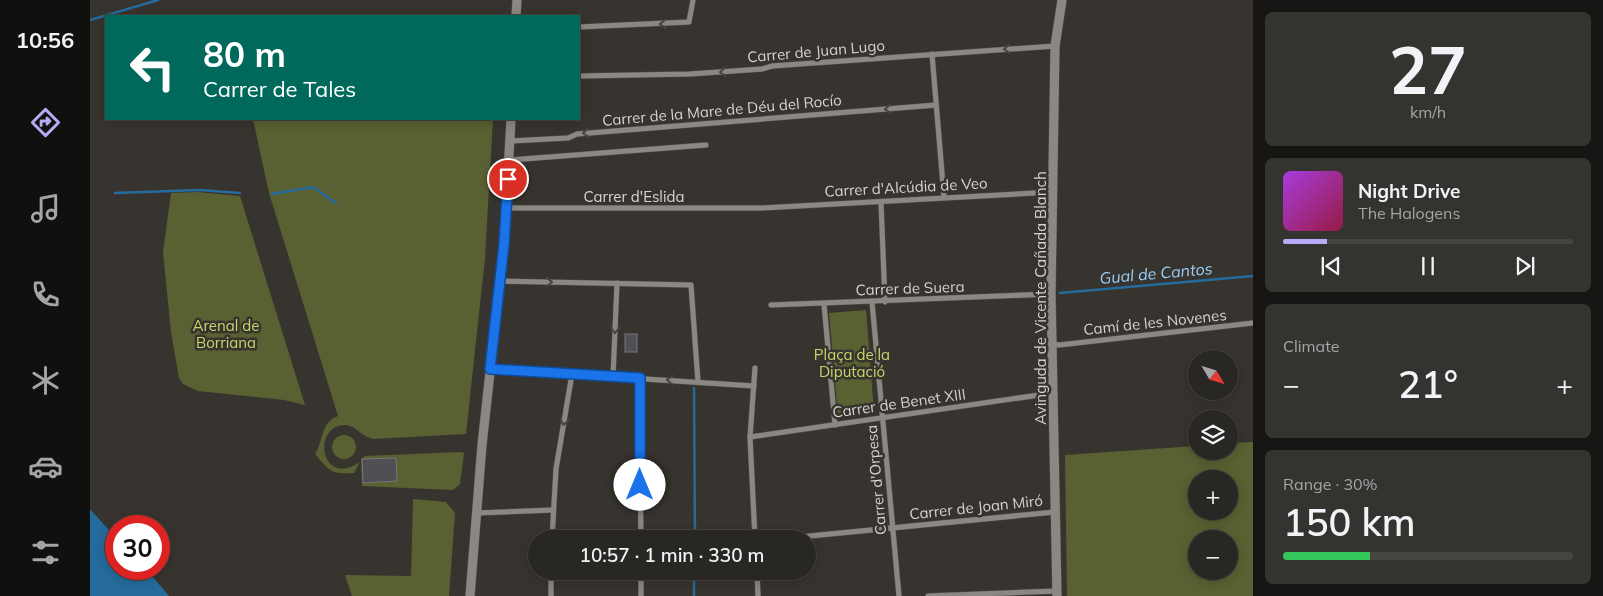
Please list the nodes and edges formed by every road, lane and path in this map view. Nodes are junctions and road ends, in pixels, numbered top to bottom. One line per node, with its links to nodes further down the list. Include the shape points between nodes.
1 (517, 0): 4 (street)
2 (693, 0): 5 (street, one-way to 5, via 690,22)
3 (1062, 0): 6 (street, Avinguda de Vicente Cañada Blanch)
4 (516, 15)
5 (580, 27)
6 (1055, 46): 7 (street, Carrer de Juan Lugo, one-way to 7); 14 (street, Avinguda de Vicente Cañada Blanch)
7 (932, 54): 8 (street, Carrer de Juan Lugo, one-way to 8, via 690,74); 9 (street)
8 (580, 76)
9 (936, 105): 11 (street, Carrer de la Mare de Déu del Rocío, one-way to 11); 15 (street)
10 (511, 120): 11 (street)
11 (510, 141): 13 (street)
12 (706, 145): 13 (street)
13 (510, 160): 17 (street)
14 (1053, 192): 15 (street, Carrer d'Alcúdia de Veo); 21 (street, Avinguda de Vicente Cañada Blanch)
15 (944, 197): 16 (street, Carrer d'Alcúdia de Veo)
16 (881, 202): 18 (street, Carrer d'Alcúdia de Veo); 23 (street)
17 (506, 208): 18 (street, Carrer d'Eslida); 19 (street)
18 (761, 208)
19 (500, 281): 20 (street, one-way to 20); 29 (street)
20 (617, 283): 31 (street, one-way to 31); 33 (street, via 691,284)
21 (1051, 294): 23 (street, Carrer de Suera); 27 (street, Avinguda de Vicente Cañada Blanch)
22 (872, 302): 23 (street, Carrer de Suera); 24 (street, Carrer de Suera); 36 (street, Carrer d'Orpesa)
23 (885, 302)
24 (824, 304): 25 (street, Carrer de Suera); 37 (street)
25 (771, 305)
26 (1253, 323): 27 (street, Camí de les Novenes)
27 (1056, 344): 35 (street, Avinguda de Vicente Cañada Blanch)
28 (755, 368): 34 (street)
29 (490, 369): 30 (street); 41 (street)
30 (572, 374): 31 (street); 39 (street, one-way to 39, via 556,469)
31 (613, 377): 32 (street)
32 (640, 378): 33 (street, one-way to 32); 44 (street)
33 (698, 382): 34 (street)
34 (754, 386): 38 (street)
35 (1053, 393): 36 (street, Carrer de Benet XIII); 40 (street, Avinguda de Vicente Cañada Blanch)
36 (883, 418): 37 (street, Carrer de Benet XIII); 42 (street, Carrer d'Orpesa)
37 (834, 425): 38 (street, Carrer de Benet XIII)
38 (750, 437): 45 (street)
39 (553, 510): 41 (street); 43 (street)
40 (1055, 512): 42 (street, Carrer de Joan Miró); 50 (street, Avinguda de Vicente Cañada Blanch)
41 (476, 513): 51 (street)
42 (893, 528): 46 (street, Carrer de Joan Miró); 55 (street, Carrer d'Orpesa)
43 (552, 530)
44 (641, 530)
45 (755, 530)
46 (816, 535)
47 (551, 580): 52 (street)
48 (641, 580): 53 (street)
49 (757, 580): 54 (street)
50 (1057, 593): 56 (street)
51 (470, 596)
52 (551, 596)
53 (641, 596)
54 (758, 596)
55 (899, 596)
56 (928, 596)

